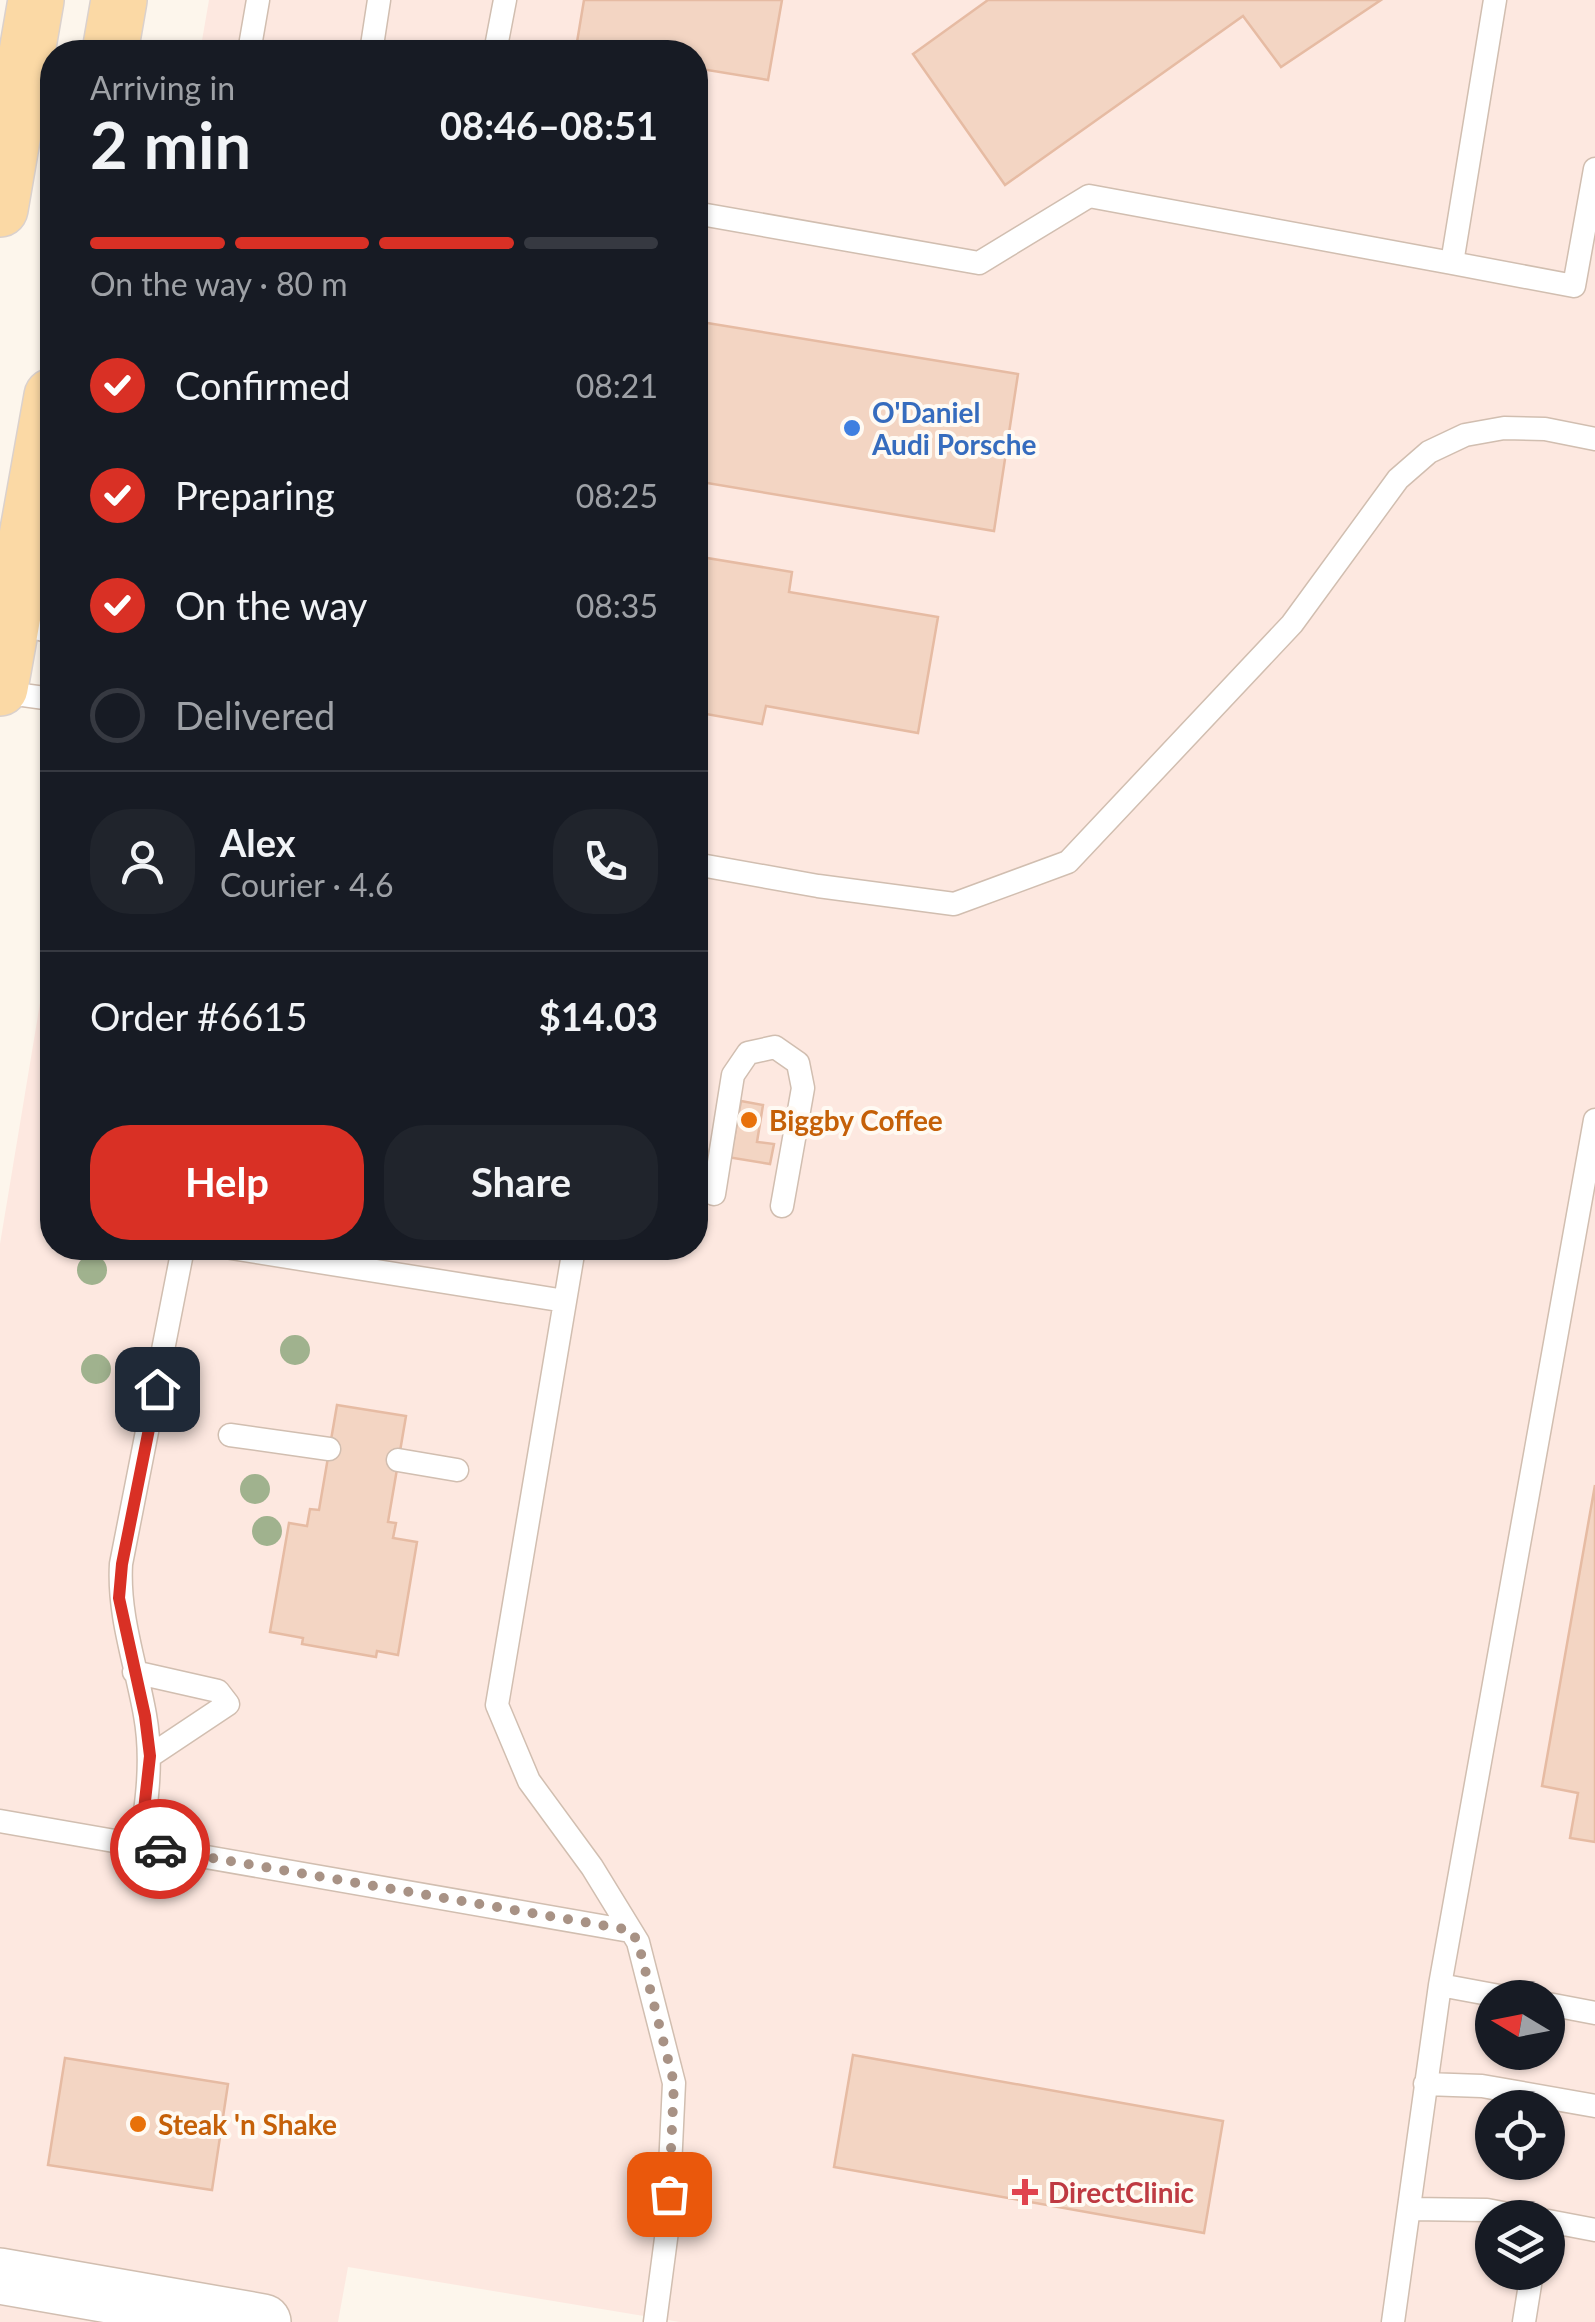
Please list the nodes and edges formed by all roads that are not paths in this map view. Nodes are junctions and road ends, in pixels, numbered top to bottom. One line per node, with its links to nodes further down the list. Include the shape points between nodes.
1 (36, 0): 12 (main road)
2 (119, 0): 7 (main road)
3 (258, 0): 8 (lane)
4 (380, 0): 9 (lane)
5 (505, 0): 10 (lane)
6 (1494, 0): 14 (lane)
7 (112, 40)
8 (252, 40)
9 (372, 40)
10 (497, 40)
11 (1595, 169): 14 (lane, via 1574,286)
12 (0, 210)
13 (708, 216): 14 (lane, via 979,263 1089,196)
14 (1452, 263)
15 (1595, 439): 20 (lane, via 1504,428 1465,435 1429,452 1398,479 1292,624 1068,862 954,904)
16 (40, 535): 17 (main road)
17 (32, 627): 18 (main road)
18 (0, 690): 19 (lane)
19 (40, 697)
20 (708, 866)
21 (1595, 1120): 37 (lane)
22 (714, 1194): 23 (lane, via 734,1074 748,1053 776,1047 798,1063 802,1088)
23 (782, 1206)
24 (182, 1260): 32 (lane, via 122,1564 119,1598)
25 (328, 1260): 27 (lane)
26 (572, 1260): 27 (lane)
27 (565, 1300): 36 (lane, via 496,1705 530,1782)
28 (230, 1435): 29 (lane)
29 (330, 1449)
30 (398, 1460): 31 (lane)
31 (457, 1470)
32 (134, 1672): 33 (lane); 33 (lane, via 218,1691 228,1704)
33 (150, 1756): 35 (lane)
34 (0, 1821): 35 (lane)
35 (140, 1846): 36 (lane)
36 (630, 1930): 50 (lane, via 674,2083)
37 (1440, 1985): 38 (lane); 41 (lane)
38 (1475, 1992)
39 (1565, 2007): 40 (lane)
40 (1595, 2013)
41 (1426, 2084): 42 (lane, via 1482,2086); 43 (lane)
42 (1595, 2106)
43 (1408, 2209): 44 (lane); 51 (lane)
44 (1475, 2210)
45 (1565, 2224): 46 (lane)
46 (1595, 2230)
47 (0, 2276): 49 (street)
48 (1529, 2290): 52 (lane)
49 (263, 2322)
50 (655, 2322)
51 (1392, 2322)
52 (1524, 2322)

